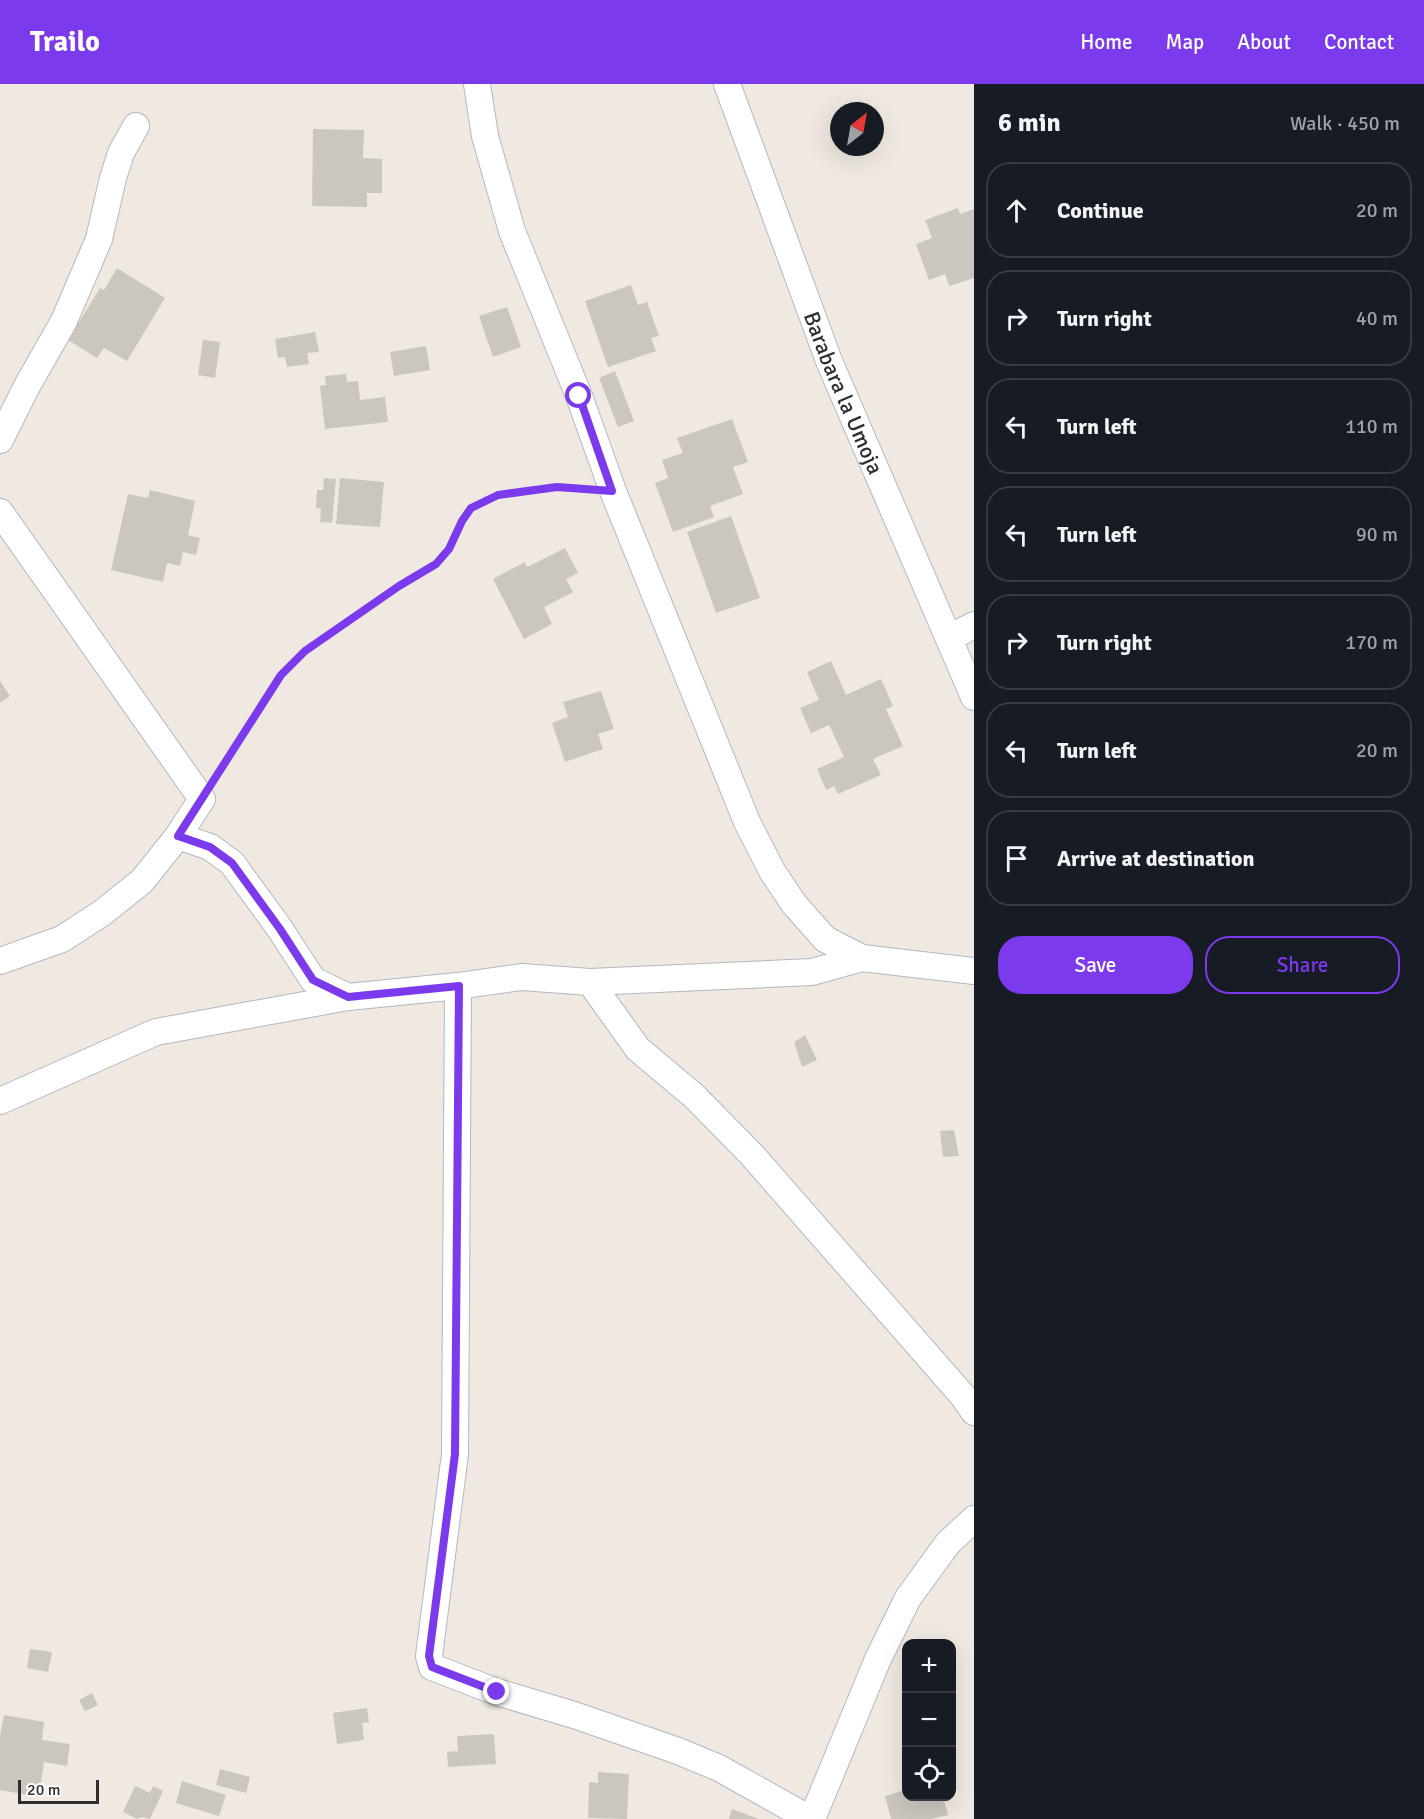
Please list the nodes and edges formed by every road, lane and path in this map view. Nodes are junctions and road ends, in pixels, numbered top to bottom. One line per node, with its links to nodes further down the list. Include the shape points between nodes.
1 (477, 84): 5 (street, via 485,136 512,231 579,396)
2 (727, 84): 8 (street, Barabara la Umoja, via 829,361)
3 (136, 126): 4 (street, via 121,153 99,239 64,321)
4 (0, 440)
5 (612, 491): 10 (path, via 557,487 498,495 471,508 449,549 436,564 305,651 281,675); 12 (street, via 747,822 772,871 825,939)
6 (0, 512): 10 (street)
7 (974, 625): 8 (street)
8 (949, 638): 9 (street, Barabara la Umoja)
9 (974, 697)
10 (202, 799): 11 (street)
11 (178, 836): 13 (street, via 142,881 102,913 62,939); 17 (street, via 210,847 232,863 313,980)
12 (862, 958): 14 (street); 15 (street, via 812,972)
13 (0, 961)
14 (974, 971)
15 (590, 982): 16 (street, via 522,977); 19 (street, via 638,1049 694,1096 751,1154)
16 (459, 986): 17 (street); 21 (street, via 455,1454 429,1656 432,1667 678,1751 719,1768)
17 (348, 997): 18 (street, via 156,1032)
18 (0, 1101)
19 (974, 1412)
20 (974, 1519): 21 (street, via 948,1543 908,1598)
21 (811, 1819)

